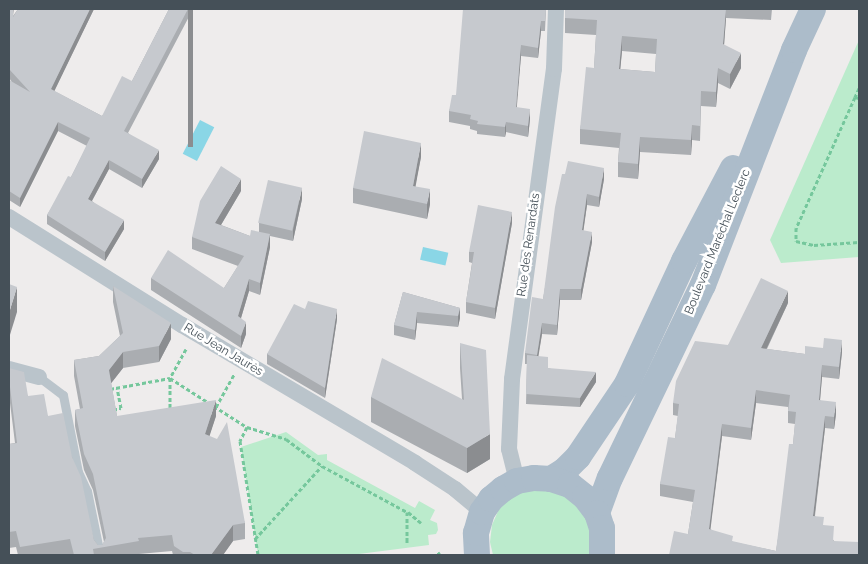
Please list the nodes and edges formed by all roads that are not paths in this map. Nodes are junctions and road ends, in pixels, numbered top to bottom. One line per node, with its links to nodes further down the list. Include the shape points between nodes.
1 (556, 9): 8 (street, Rue des Renardats, via 554,69 512,379 509,448)
2 (813, 9): 3 (main road, Boulevard Maréchal Leclerc)
3 (794, 50): 7 (main road, Boulevard Maréchal Leclerc, via 684,261 626,384 578,457); 10 (main road, Boulevard Maréchal Leclerc, via 703,285)
4 (9, 217): 9 (street, Rue Jean Jaurès, via 439,479)
5 (9, 368): 6 (street)
6 (39, 376): 12 (lane, via 63,395 78,472 87,491)
7 (551, 478): 8 (main road); 10 (main road, via 570,485 585,497)
8 (517, 481): 9 (main road, via 491,499)
9 (482, 512): 13 (main road, via 476,533)
10 (596, 513): 11 (main road)
11 (607, 552)
12 (100, 555)
13 (476, 555)

